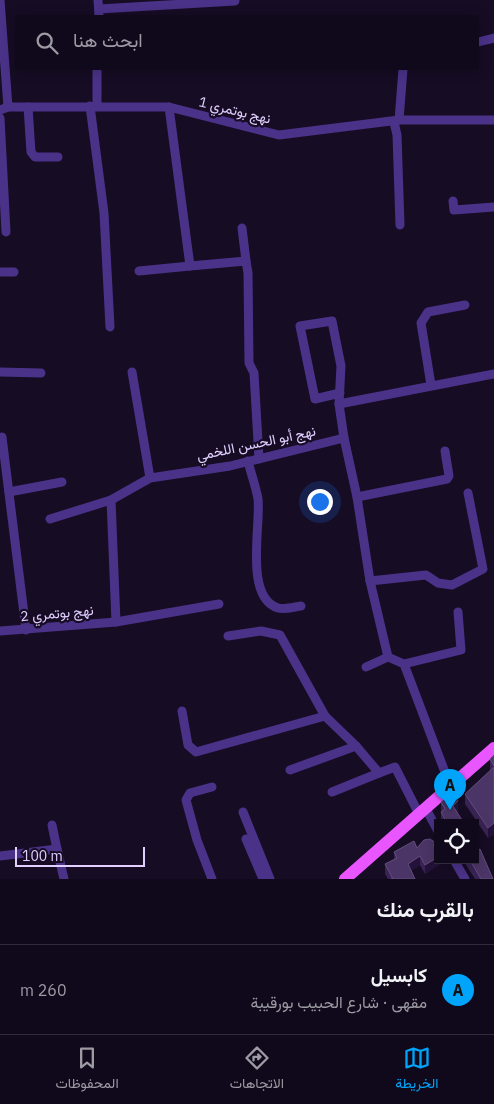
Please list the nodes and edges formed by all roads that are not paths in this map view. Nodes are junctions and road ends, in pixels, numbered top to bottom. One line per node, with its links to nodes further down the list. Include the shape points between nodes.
1 (0, 0): 4 (street)
2 (235, 1): 3 (street)
3 (99, 8)
4 (1, 27): 12 (street)
5 (494, 38): 6 (street)
6 (479, 42)
7 (97, 70): 9 (street)
8 (403, 70): 15 (street)
9 (93, 106): 10 (street, نهج بوتمري 1); 11 (street, نهج بوتمري 1); 28 (street, via 104,213)
10 (169, 106): 15 (street, نهج بوتمري 1, via 279,135); 23 (street)
11 (28, 107): 12 (street, نهج بوتمري 1); 16 (street, via 31,152 35,157)
12 (4, 109)
13 (0, 118): 21 (street)
14 (494, 120): 15 (street, نهج بوتمري 1)
15 (397, 121): 19 (street)
16 (58, 157)
17 (453, 201): 18 (street, via 454,210)
18 (494, 207)
19 (400, 225)
20 (242, 228): 22 (street)
21 (6, 232)
22 (246, 262): 23 (street); 39 (street, via 249,363 254,373)
23 (190, 266): 24 (street)
24 (139, 271)
25 (0, 272): 26 (street)
26 (14, 272)
27 (465, 305): 33 (street, via 428,312 421,323)
28 (110, 327)
29 (0, 372): 31 (street)
30 (132, 372): 41 (street)
31 (41, 373)
32 (494, 374): 33 (street)
33 (432, 385): 35 (street)
34 (340, 393): 34 (street, via 341,366 332,321 300,326 315,399); 35 (street)
35 (339, 404): 37 (street)
36 (2, 437): 43 (street)
37 (344, 438): 39 (street, نهج أبو الحسن اللخمي); 45 (street)
38 (445, 451): 45 (street, via 448,478)
39 (259, 459): 40 (street, نهج أبو الحسن اللخمي)
40 (248, 461): 41 (street, نهج أبو الحسن اللخمي); 50 (street, via 258,499 257,576 263,596 281,609)
41 (150, 478): 46 (street, نهج أبو الحسن اللخمي)
42 (62, 482): 43 (street)
43 (9, 492): 53 (street)
44 (468, 493): 48 (street, via 483,569 452,585 438,583 426,576)
45 (356, 497): 48 (street)
46 (111, 500): 47 (street, نهج أبو الحسن اللخمي); 52 (street)
47 (50, 519)
48 (370, 581): 56 (street)
49 (219, 604): 52 (street, نهج بوتمري 2)
50 (301, 606)
51 (458, 612): 57 (street, via 461,650)
52 (116, 622): 53 (street, نهج بوتمري 2)
53 (26, 630): 54 (street, نهج بوتمري 2)
54 (0, 631)
55 (228, 636): 60 (street, via 261,632 280,635)
56 (388, 656): 57 (street); 58 (street)
57 (404, 664): 66 (street)
58 (366, 667)
59 (182, 711): 60 (street, via 188,745 196,752)
60 (325, 716): 61 (street)
61 (356, 746): 63 (street); 64 (street)
62 (494, 748): 66 (main road)
63 (290, 770)
64 (379, 773): 67 (street); 69 (street, via 395,767)
65 (212, 787): 77 (street, via 190,793 186,800)
66 (451, 788): 69 (main road)
67 (332, 792)
68 (243, 812): 79 (street)
69 (422, 812): 71 (street); 80 (main road)
70 (52, 825): 73 (street)
71 (434, 826)
72 (246, 839): 78 (street)
73 (57, 849): 74 (street); 76 (street)
74 (0, 856)
75 (456, 864): 81 (street)
76 (64, 879)
77 (212, 879)
78 (262, 879)
79 (270, 879)
80 (345, 879)
81 (465, 879)

